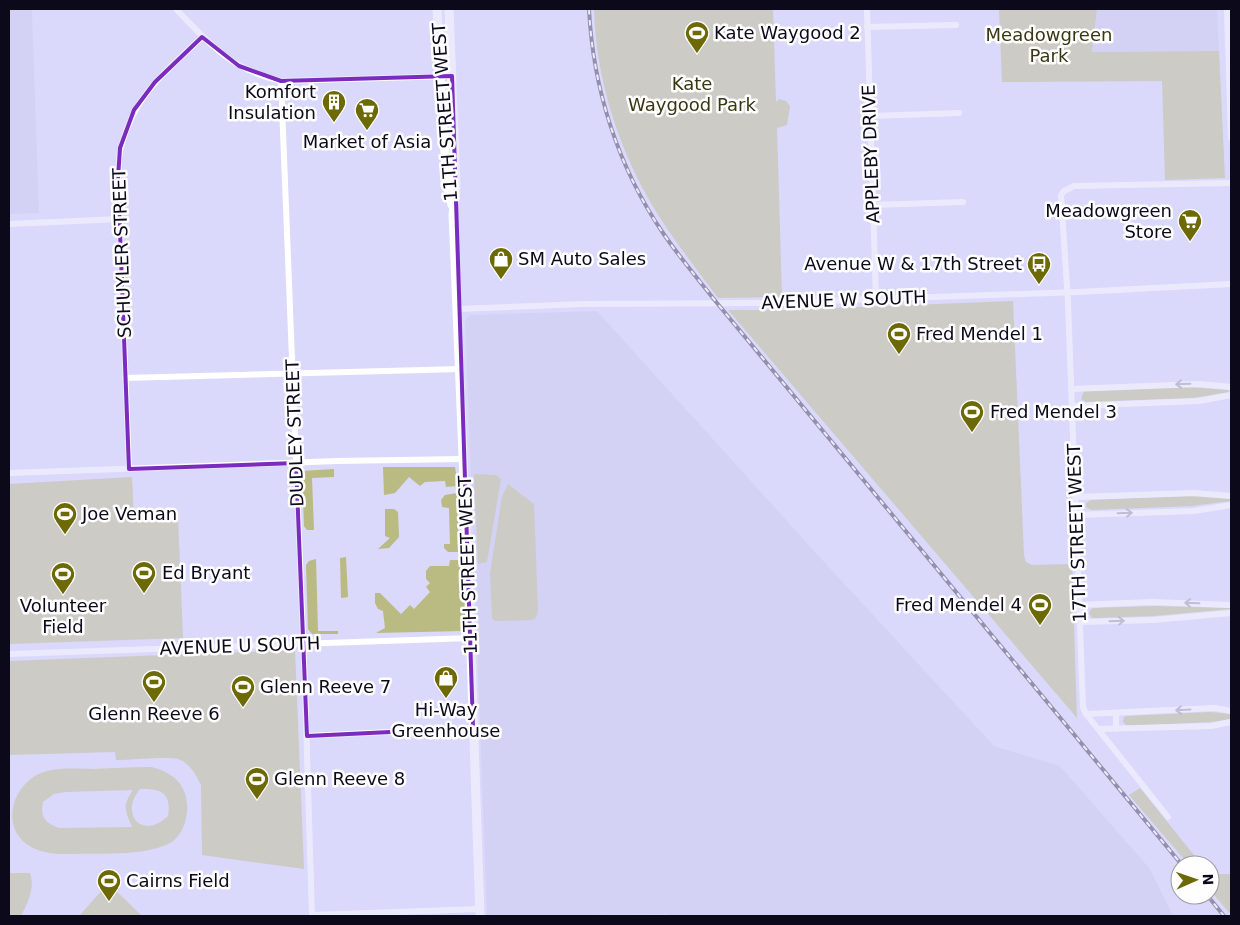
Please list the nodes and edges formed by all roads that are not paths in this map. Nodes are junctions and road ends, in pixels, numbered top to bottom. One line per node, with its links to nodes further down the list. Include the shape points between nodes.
1 (176, 9): 8 (street)
2 (437, 9): 9 (main road, 11TH STREET WEST)
3 (449, 9): 10 (main road, 11TH STREET WEST)
4 (867, 9): 7 (street, APPLEBY DRIVE)
5 (1227, 9): 12 (street)
6 (956, 25): 7 (street)
7 (867, 27): 14 (street, APPLEBY DRIVE)
8 (202, 37): 11 (street, via 239,66); 20 (street, SCHUYLER STREET, via 155,82 134,110 120,148)
9 (440, 76): 10 (street); 11 (street); 19 (main road, 11TH STREET WEST, via 448,188)
10 (452, 76): 19 (main road, 11TH STREET WEST)
11 (281, 81): 27 (street, DUDLEY STREET)
12 (1230, 84): 15 (street)
13 (959, 113): 14 (street)
14 (871, 116): 18 (street, APPLEBY DRIVE)
15 (1231, 138)
16 (1231, 183): 23 (street, 17TH STREET WEST, via 1074,186 1064,191 1061,196)
17 (963, 202): 18 (street)
18 (874, 205): 24 (street, APPLEBY DRIVE)
19 (454, 214): 25 (main road, 11TH STREET WEST)
20 (119, 219): 21 (street); 28 (street, SCHUYLER STREET)
21 (9, 224)
22 (1231, 284): 23 (street, AVENUE W SOUTH)
23 (1067, 292): 24 (street, AVENUE W SOUTH); 30 (street, 17TH STREET WEST)
24 (876, 299): 25 (street, AVENUE W SOUTH)
25 (457, 309): 26 (main road, 11TH STREET WEST)
26 (460, 369): 27 (street); 33 (main road, 11TH STREET WEST)
27 (292, 373): 28 (street); 34 (street, DUDLEY STREET)
28 (126, 378): 35 (street, SCHUYLER STREET)
29 (1231, 388): 30 (street, one-way to 30, via 1199,384)
30 (1071, 389): 32 (street, 17TH STREET WEST)
31 (1231, 395): 32 (street, via 1199,401)
32 (1072, 406): 38 (street, 17TH STREET WEST)
33 (463, 459): 34 (street); 45 (main road, 11TH STREET WEST)
34 (296, 463): 35 (street); 46 (street, DUDLEY STREET)
35 (129, 470): 36 (street)
36 (9, 473)
37 (1231, 496): 38 (street, via 1194,493)
38 (1076, 497): 40 (street, 17TH STREET WEST)
39 (1231, 506): 40 (street, one-way to 39, via 1194,511)
40 (1077, 515): 41 (street, 17TH STREET WEST)
41 (1079, 605): 42 (street, one-way to 41, via 1152,602); 44 (street, 17TH STREET WEST)
42 (1231, 605)
43 (1231, 612): 44 (street, one-way to 43, via 1154,620)
44 (1080, 622): 50 (street, 17TH STREET WEST, via 1083,707)
45 (471, 638): 46 (street, AVENUE U SOUTH); 52 (main road, 11TH STREET WEST)
46 (303, 644): 47 (street, AVENUE U SOUTH); 55 (street, DUDLEY STREET)
47 (9, 654)
48 (1231, 711): 49 (street, one-way to 49, via 1215,708)
49 (1116, 713): 50 (street); 54 (street)
50 (1086, 714): 53 (street)
51 (1231, 722): 54 (street, via 1211,726)
52 (473, 728): 55 (street); 57 (main road, 11TH STREET WEST)
53 (1099, 729): 54 (street); 56 (street)
54 (1116, 729)
55 (306, 736): 58 (street, DUDLEY STREET)
56 (1168, 818)
57 (480, 913): 58 (street)
58 (312, 916)

